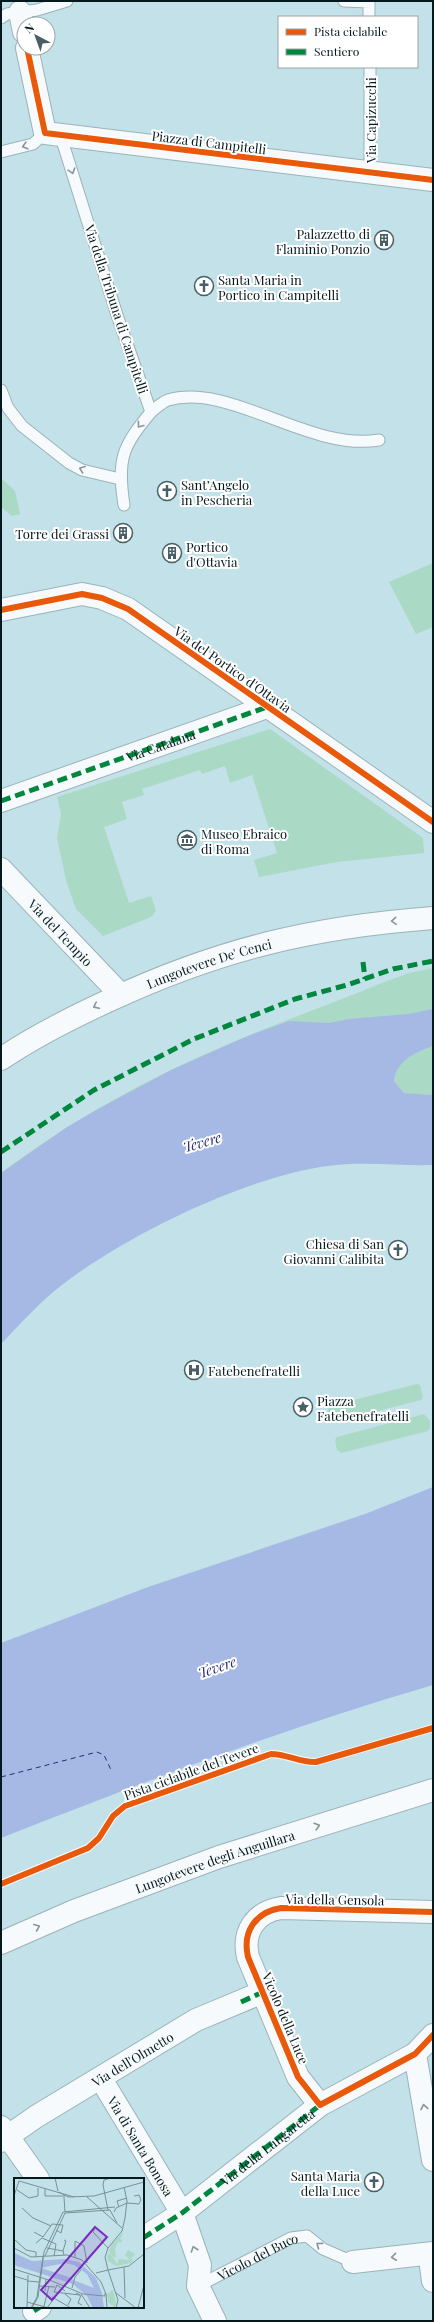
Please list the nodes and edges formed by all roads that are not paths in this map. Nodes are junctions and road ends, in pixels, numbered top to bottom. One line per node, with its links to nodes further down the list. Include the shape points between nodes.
1 (67, 1): 3 (lane)
2 (344, 1): 4 (lane, via 369,2)
3 (16, 16)
4 (369, 16)
5 (29, 56): 7 (street)
6 (370, 68): 9 (lane, Via Capizucchi)
7 (52, 134): 8 (lane, one-way to 8, via 33,144); 9 (street, Piazza di Campitelli); 12 (lane, Via della Tribuna di Campitelli, one-way to 12)
8 (1, 152)
9 (370, 173): 10 (street, Piazza di Campitelli)
10 (433, 180)
11 (1, 390): 14 (lane, one-way to 11, via 82,470 69,463 22,426 8,408)
12 (150, 412): 13 (lane, via 167,401 198,398 231,405 305,431 351,442); 14 (lane, Via della Tribuna di Campitelli, one-way to 14, via 124,452)
13 (379, 440)
14 (120, 478): 15 (lane, Via della Tribuna di Campitelli)
15 (124, 505)
16 (1, 610): 17 (street, Via del Portico d'Ottavia, via 82,594 102,598 128,609)
17 (267, 707): 18 (street, Via Catalana, via 53,781); 19 (street, Via del Portico d'Ottavia)
18 (1, 802)
19 (433, 822)
20 (1, 869): 22 (street, Via del Tempio)
21 (433, 918): 22 (street, Lungotevere De' Cenci, one-way to 22, via 333,928 260,944 194,964)
22 (121, 995): 23 (street, Lungotevere De' Cenci, one-way to 23, via 72,1018)
23 (1, 1059)
24 (433, 1790): 27 (street, Lungotevere degli Anguillara, one-way to 24, via 74,1911 219,1857)
25 (433, 1912): 26 (street, Via della Gensola, via 281,1908 261,1914)
26 (247, 1933): 28 (street, Vicolo della Luce, via 248,1957)
27 (1, 1943)
28 (263, 1992): 31 (street, Via dell'Olmetto, via 196,2020); 32 (street, Vicolo della Luce, via 298,2077)
29 (433, 2035): 30 (street, Via della Lungaretta)
30 (415, 2054): 32 (street, Via della Lungaretta); 34 (street, one-way to 30)
31 (101, 2079): 33 (street, Via dell'Olmetto); 36 (street, Via di Santa Bonosa)
32 (320, 2105): 36 (street, Via della Lungaretta)
33 (3, 2134): 35 (street)
34 (433, 2160)
35 (37, 2178)
36 (182, 2213): 37 (street, Via della Lungaretta); 42 (street, Via di Santa Bonosa, one-way to 36, via 200,2265)
37 (144, 2237)
38 (433, 2253): 40 (street, Vicolo del Buco, one-way to 40)
39 (433, 2261): 41 (street)
40 (354, 2262): 42 (lane, Vicolo del Buco, one-way to 42, via 324,2249 306,2236 292,2238)
41 (433, 2281)
42 (198, 2286): 43 (street)
43 (215, 2321)

